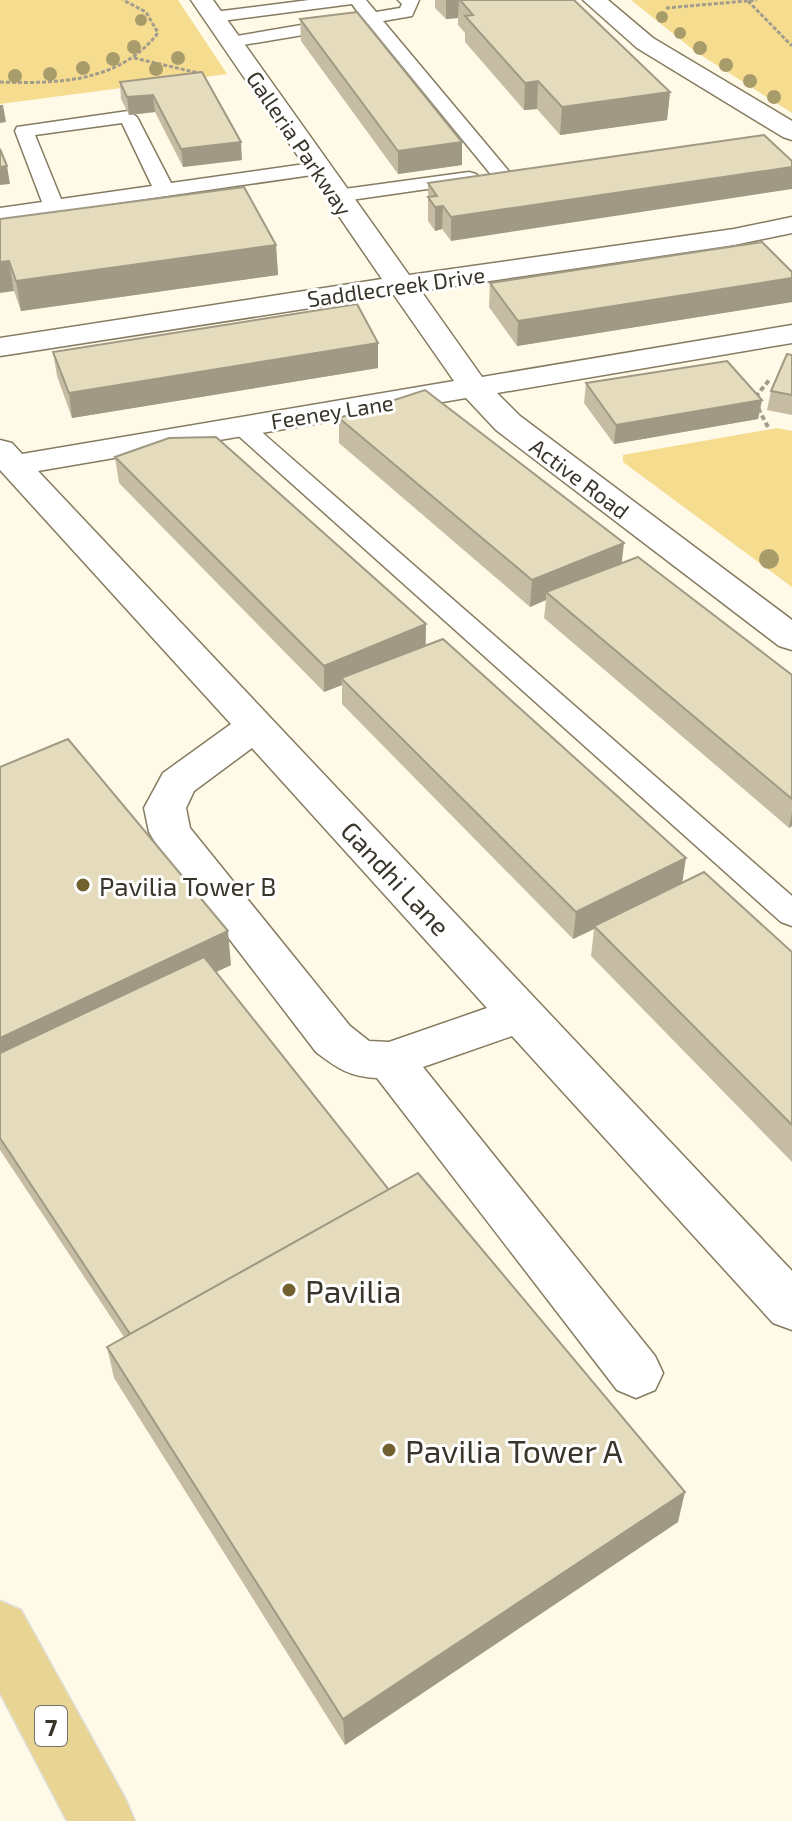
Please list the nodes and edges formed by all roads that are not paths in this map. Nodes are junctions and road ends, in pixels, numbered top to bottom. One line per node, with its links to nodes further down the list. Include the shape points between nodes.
1 (349, 0): 5 (lane)
2 (357, 0): 6 (lane)
3 (406, 0): 6 (lane, via 412,2 406,12)
4 (594, 0): 8 (street, via 645,43)
5 (208, 8): 7 (street, Galleria Parkway)
6 (372, 18): 7 (lane); 11 (lane, via 507,172)
7 (231, 42): 9 (street, Galleria Parkway)
8 (792, 132)
9 (319, 168): 10 (lane); 11 (street, Galleria Parkway)
10 (164, 190): 12 (lane); 12 (lane, via 128,117 24,131)
11 (337, 196): 15 (street, Galleria Parkway)
12 (54, 206): 13 (lane)
13 (0, 214)
14 (792, 225): 15 (street, Saddlecreek Drive)
15 (400, 285): 17 (street, Saddlecreek Drive); 18 (street, Active Road)
16 (792, 334): 18 (street, Feeney Lane)
17 (0, 347)
18 (474, 388): 19 (street, Feeney Lane); 21 (street, Active Road, via 508,423)
19 (241, 426): 20 (street, Feeney Lane); 23 (lane)
20 (7, 457): 22 (street, Gandhi Lane)
21 (792, 638)
22 (255, 726): 24 (street, Gandhi Lane); 25 (street, via 178,783 165,808 170,832 333,1039 359,1059)
23 (792, 914)
24 (522, 1014): 25 (street); 26 (street, Gandhi Lane)
25 (390, 1060): 27 (street)
26 (792, 1307)
27 (636, 1373)
28 (0, 1631): 29 (main road, 7)
29 (102, 1821)

